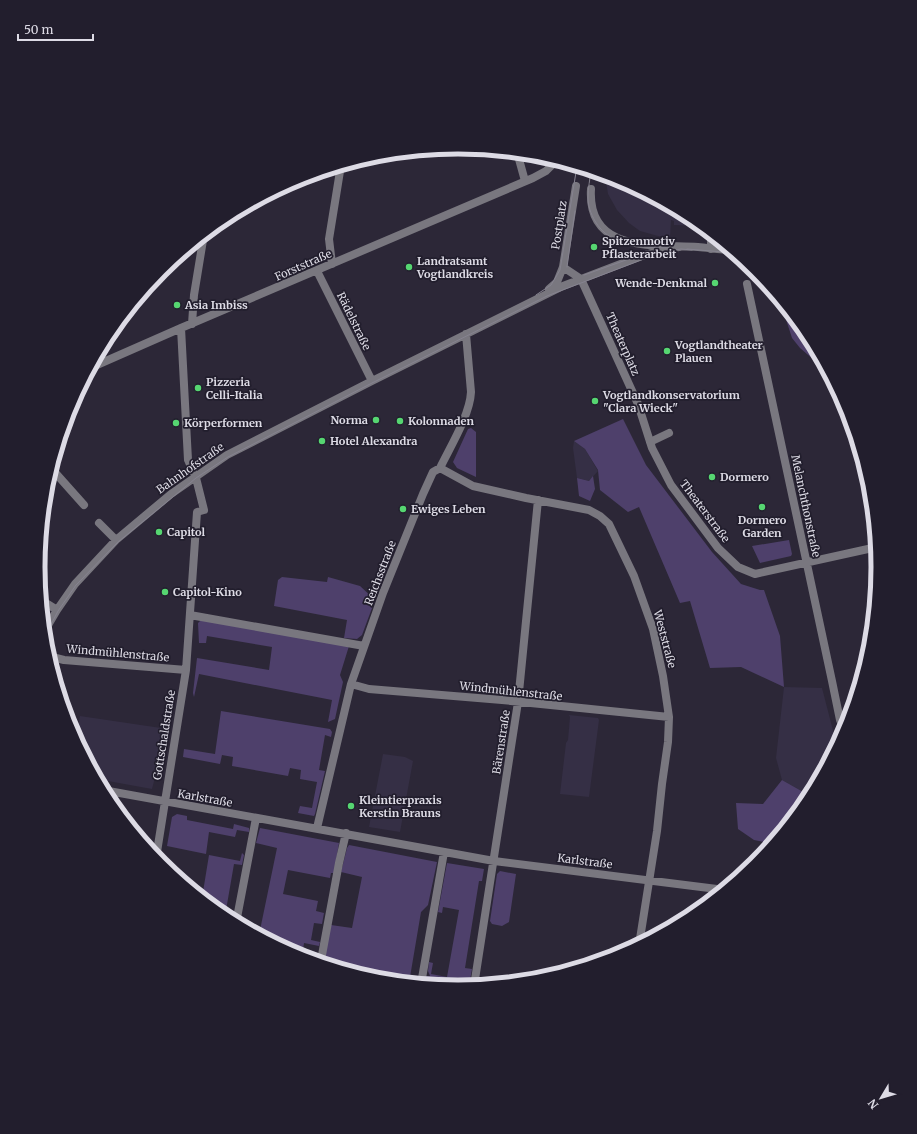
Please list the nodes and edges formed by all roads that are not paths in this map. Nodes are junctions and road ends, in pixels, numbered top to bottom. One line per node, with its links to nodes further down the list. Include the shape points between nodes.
1 (519, 158): 4 (street)
2 (552, 164): 4 (street, Forststraße, via 546,171)
3 (340, 171): 14 (street, via 329,239)
4 (525, 181): 14 (street, Forststraße)
5 (576, 186): 15 (street, Postplatz)
6 (591, 189): 9 (street, Postplatz, via 592,208 600,225 608,233 625,242)
7 (711, 239): 11 (street)
8 (203, 243): 21 (street)
9 (639, 244): 10 (street, Postplatz); 13 (street)
10 (679, 247): 11 (street, Postplatz); 13 (street, Postplatz)
11 (710, 249): 12 (street, Postplatz)
12 (723, 250)
13 (644, 255): 17 (street, Postplatz)
14 (332, 264): 16 (street, Forststraße)
15 (563, 267): 17 (street); 19 (street, Postplatz, via 557,282)
16 (317, 271): 21 (street, Forststraße); 25 (street, Rädelstraße)
17 (581, 279): 19 (street, Postplatz); 27 (street, Theaterplatz, via 638,404)
18 (747, 284): 36 (street, Melanchthonstraße)
19 (539, 297): 20 (street, Postplatz)
20 (518, 308): 23 (street, Bahnhofstraße)
21 (192, 324): 22 (street, Forststraße)
22 (180, 328): 24 (street, Forststraße); 30 (street, via 188,460)
23 (466, 334): 25 (street, Bahnhofstraße); 28 (street, Reichsstraße, via 471,401)
24 (98, 365)
25 (372, 381): 30 (street, Bahnhofstraße, via 227,454)
26 (669, 433): 27 (street)
27 (650, 442): 36 (street, Theaterstraße, via 671,485 718,548 738,567 754,574)
28 (440, 468): 31 (street, Weststraße, via 473,486); 41 (street, Reichsstraße, via 433,472 423,494)
29 (56, 473): 32 (street)
30 (195, 476): 34 (street, Bahnhofstraße); 39 (street, Gottschaldstraße, via 204,510 197,512)
31 (538, 500): 45 (street, Bärenstraße); 46 (street, Weststraße, via 589,510 609,524 634,576 653,629)
32 (84, 505)
33 (99, 523): 34 (street)
34 (116, 540): 38 (street, Bahnhofstraße, via 75,584)
35 (871, 548): 36 (street, Theaterstraße)
36 (806, 562): 47 (street, Melanchthonstraße)
37 (47, 604): 38 (street)
38 (57, 610): 40 (street, Bahnhofstraße)
39 (190, 615): 41 (street); 43 (street, Gottschaldstraße)
40 (49, 623)
41 (364, 646): 44 (street, Reichsstraße)
42 (55, 658): 43 (street, Windmühlenstraße)
43 (186, 670): 49 (street, Gottschaldstraße)
44 (351, 684): 45 (street, Windmühlenstraße, via 369,689); 51 (street, Reichsstraße)
45 (518, 702): 46 (street, Windmühlenstraße); 55 (street, Bärenstraße)
46 (669, 717): 56 (street, Weststraße, via 668,742)
47 (842, 722)
48 (111, 792): 49 (street, Karlstraße)
49 (164, 801): 50 (street, Karlstraße); 53 (street, Gottschaldstraße)
50 (256, 818): 51 (street, Karlstraße); 58 (street)
51 (317, 828): 52 (street, Karlstraße)
52 (346, 833): 54 (street, Karlstraße); 60 (street)
53 (157, 850)
54 (444, 852): 55 (street, Karlstraße); 61 (street)
55 (494, 861): 56 (street, Karlstraße); 62 (street, Bärenstraße)
56 (649, 880): 57 (street, Karlstraße); 59 (street, Weststraße)
57 (717, 889)
58 (237, 916)
59 (640, 938)
60 (322, 955)
61 (422, 979)
62 (475, 980)

